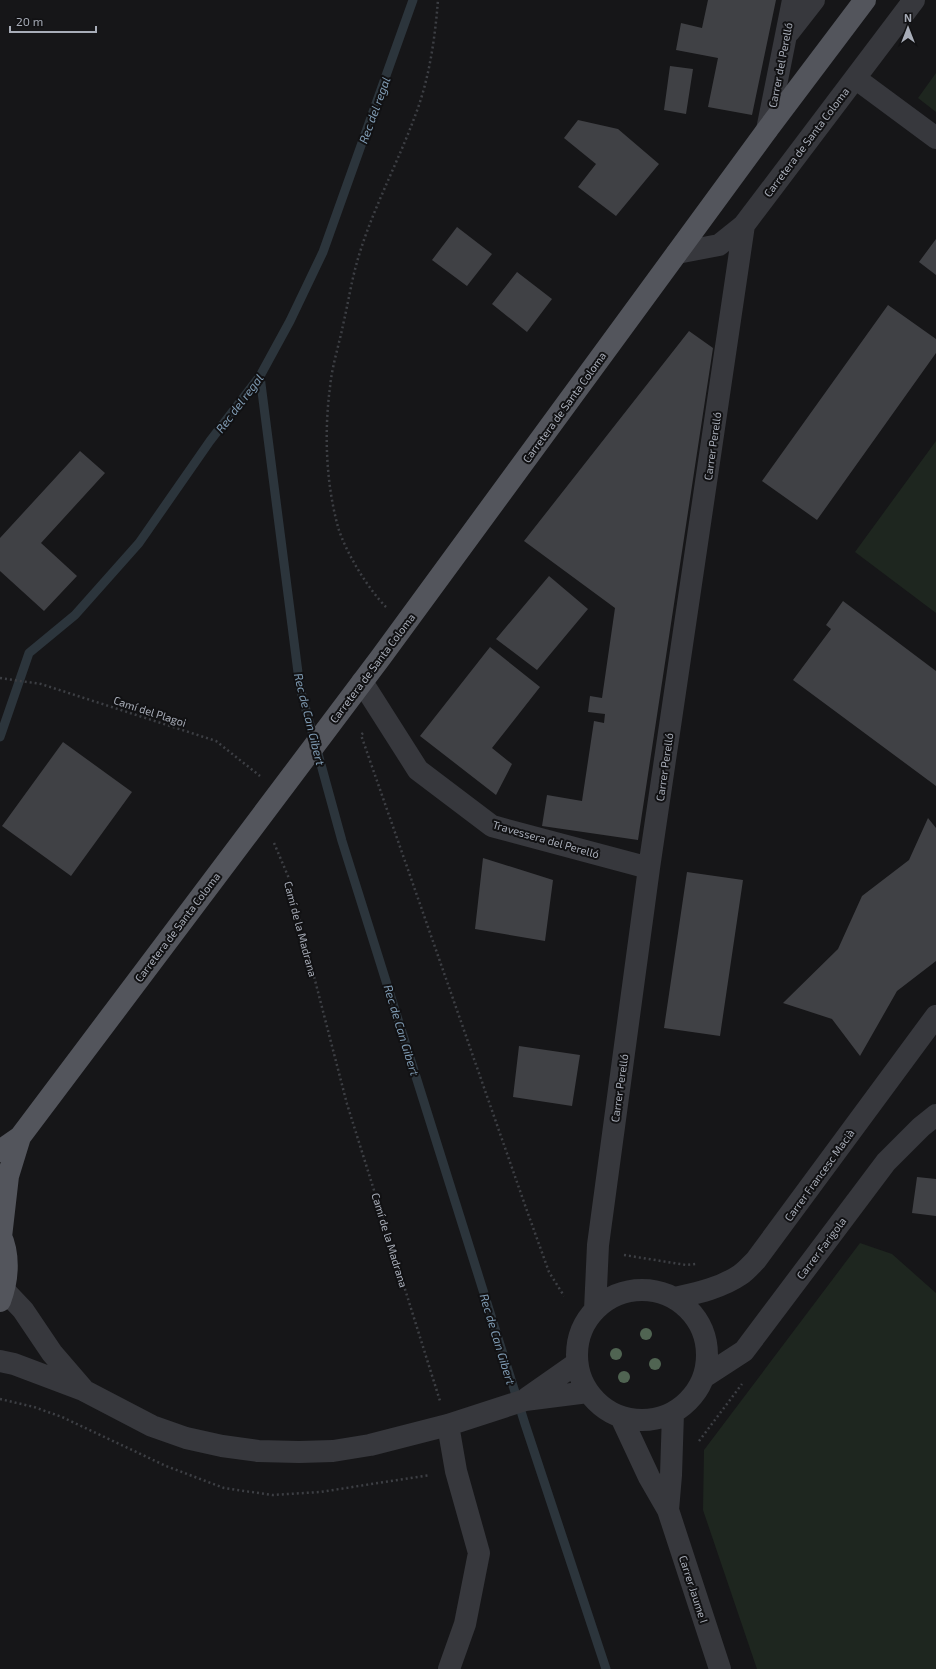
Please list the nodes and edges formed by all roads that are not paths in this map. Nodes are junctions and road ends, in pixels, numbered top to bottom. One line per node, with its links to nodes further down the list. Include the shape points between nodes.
1 (793, 0): 5 (street, Carrer del Perelló)
2 (814, 0): 5 (street)
3 (865, 0): 7 (main road, Carretera de Santa Coloma)
4 (914, 0): 6 (street, Carretera de Santa Coloma)
5 (786, 36): 7 (street, Carrer del Perelló)
6 (855, 78): 8 (street); 9 (street, Carretera de Santa Coloma)
7 (767, 130): 10 (main road, Carretera de Santa Coloma)
8 (936, 138)
9 (744, 225): 10 (street, Carretera de Santa Coloma, via 719,245); 12 (street, Carrer Perelló)
10 (677, 253): 11 (main road, Carretera de Santa Coloma)
11 (362, 682): 12 (street, Travessera del Perelló, via 418,770 492,826); 15 (main road, Carretera de Santa Coloma)
12 (650, 868): 20 (street, Carrer Perelló, via 598,1246)
13 (936, 1016): 19 (street, Carrer Francesc Macià, via 756,1260 726,1283)
14 (936, 1115): 23 (street, Carrer Farigola, via 886,1162 744,1351)
15 (20, 1137): 16 (main road, Carretera de Santa Coloma); 17 (main road, Carretera de Santa Coloma, via 8,1176)
16 (0, 1151)
17 (1, 1236): 18 (main road, Carretera de Santa Coloma, via 7,1272)
18 (2, 1295): 24 (street, via 23,1310 52,1353)
19 (675, 1298): 20 (street, via 639,1289 615,1295); 23 (street, via 695,1315 702,1326 706,1338 708,1364)
20 (595, 1310): 22 (street, via 578,1340)
21 (0, 1362): 24 (street, via 14,1364)
22 (577, 1364): 25 (street); 26 (street)
23 (704, 1377): 27 (street, via 692,1398)
24 (83, 1390): 29 (street, via 152,1426 186,1438 258,1451 333,1451 370,1445)
25 (588, 1392): 26 (street); 28 (street, via 606,1410)
26 (525, 1400): 29 (street)
27 (673, 1413): 28 (street, via 648,1420); 30 (street, Carrer Jaume I)
28 (621, 1417): 30 (street, Carrer Jaume I, via 649,1477)
29 (448, 1425): 31 (street, via 456,1470 479,1553 465,1624)
30 (668, 1510): 32 (street, Carrer Jaume I)
31 (450, 1669)
32 (720, 1669)

